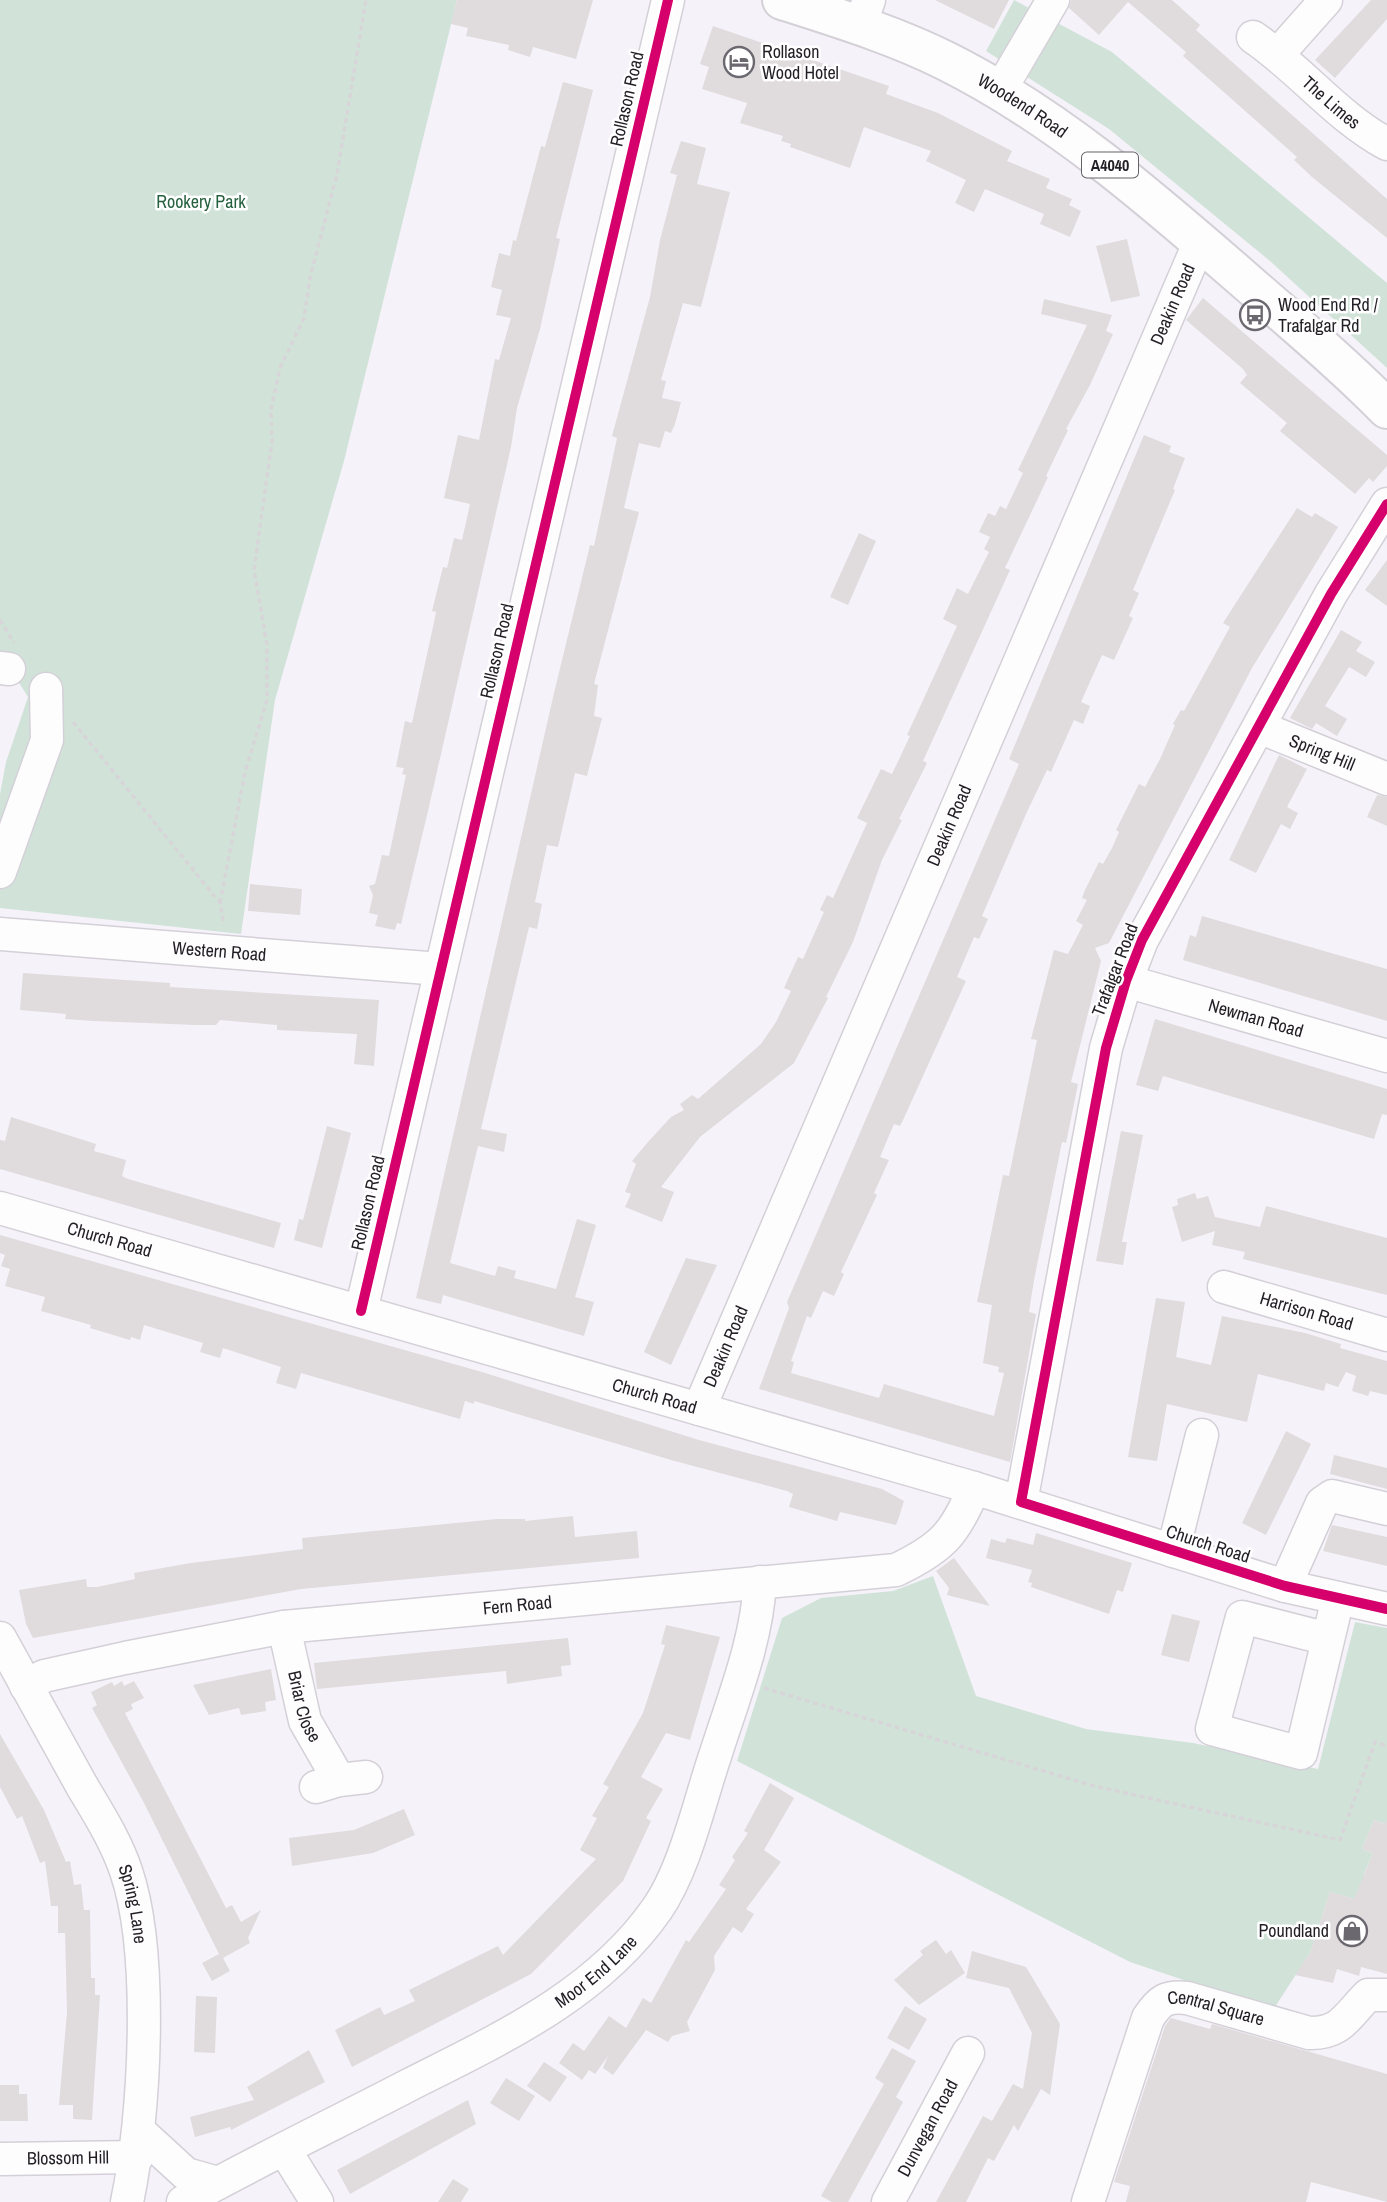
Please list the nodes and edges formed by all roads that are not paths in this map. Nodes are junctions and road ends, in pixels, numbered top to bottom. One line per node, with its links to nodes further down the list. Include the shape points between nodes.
1 (668, 0): 16 (street, Rollason Road)
2 (782, 0): 5 (main road, Woodend Road / A4040)
3 (1053, 0): 6 (street)
4 (1326, 0): 7 (street, The Limes, via 1265,46 1367,133)
5 (864, 13): 6 (main road, Woodend Road / A4040)
6 (999, 92): 8 (main road, Woodend Road / A4040, via 1109,163)
7 (1387, 144)
8 (1200, 241): 9 (main road, Woodend Road / A4040); 23 (street, Deakin Road)
9 (1387, 409)
10 (1387, 504): 12 (street, Trafalgar Road, via 1331,593)
11 (46, 689): 14 (street, via 47,740)
12 (1259, 726): 13 (street, Spring Hill); 17 (street, Trafalgar Road, via 1142,940)
13 (1387, 779)
14 (0, 872)
15 (0, 934): 16 (street, Western Road)
16 (440, 969): 21 (street, Rollason Road)
17 (1126, 981): 18 (street, Newman Road); 26 (street, Trafalgar Road, via 1106,1048)
18 (1387, 1056)
19 (0, 1208): 21 (street, Church Road)
20 (1224, 1287): 22 (street, Harrison Road)
21 (361, 1311): 23 (street, Church Road)
22 (1387, 1335)
23 (699, 1409): 25 (street, Church Road)
24 (1202, 1435): 28 (street)
25 (974, 1488): 26 (street, Church Road); 29 (street, Fern Road, via 948,1539 897,1570)
26 (1021, 1502): 28 (street, Church Road)
27 (1387, 1509): 30 (street, via 1332,1496 1322,1503)
28 (1173, 1551): 30 (street, Church Road)
29 (760, 1582): 33 (street, Fern Road); 41 (street, Moor End Lane, via 759,1612 740,1680 681,1859 659,1907 607,1969 577,1992 461,2059)
30 (1285, 1587): 31 (street, Church Road)
31 (1338, 1598): 32 (street, Church Road); 35 (street)
32 (1387, 1609)
33 (284, 1627): 36 (street, Fern Road, via 44,1676); 37 (street, Briar Close, via 305,1721)
34 (0, 1637): 36 (street, Spring Lane)
35 (1328, 1639): 35 (street, via 1301,1753 1212,1729 1242,1617)
36 (26, 1686): 40 (street, Spring Lane, via 108,1833 137,1907 143,2010)
37 (340, 1781)
38 (1387, 1995): 48 (street, Central Square, via 1368,1995 1328,2034 1309,2033 1187,1998 1168,1997 1158,2003 1148,2018)
39 (968, 2053): 47 (street, Dunvegan Road)
40 (138, 2144): 42 (street, Blossom Hill); 43 (street, via 186,2174); 44 (street, Spring Lane)
41 (284, 2149): 43 (street, Moor End Lane); 46 (street)
42 (0, 2159)
43 (218, 2183): 45 (street, Moor End Lane)
44 (127, 2202)
45 (183, 2202)
46 (317, 2202)
47 (888, 2202)
48 (1087, 2202)

